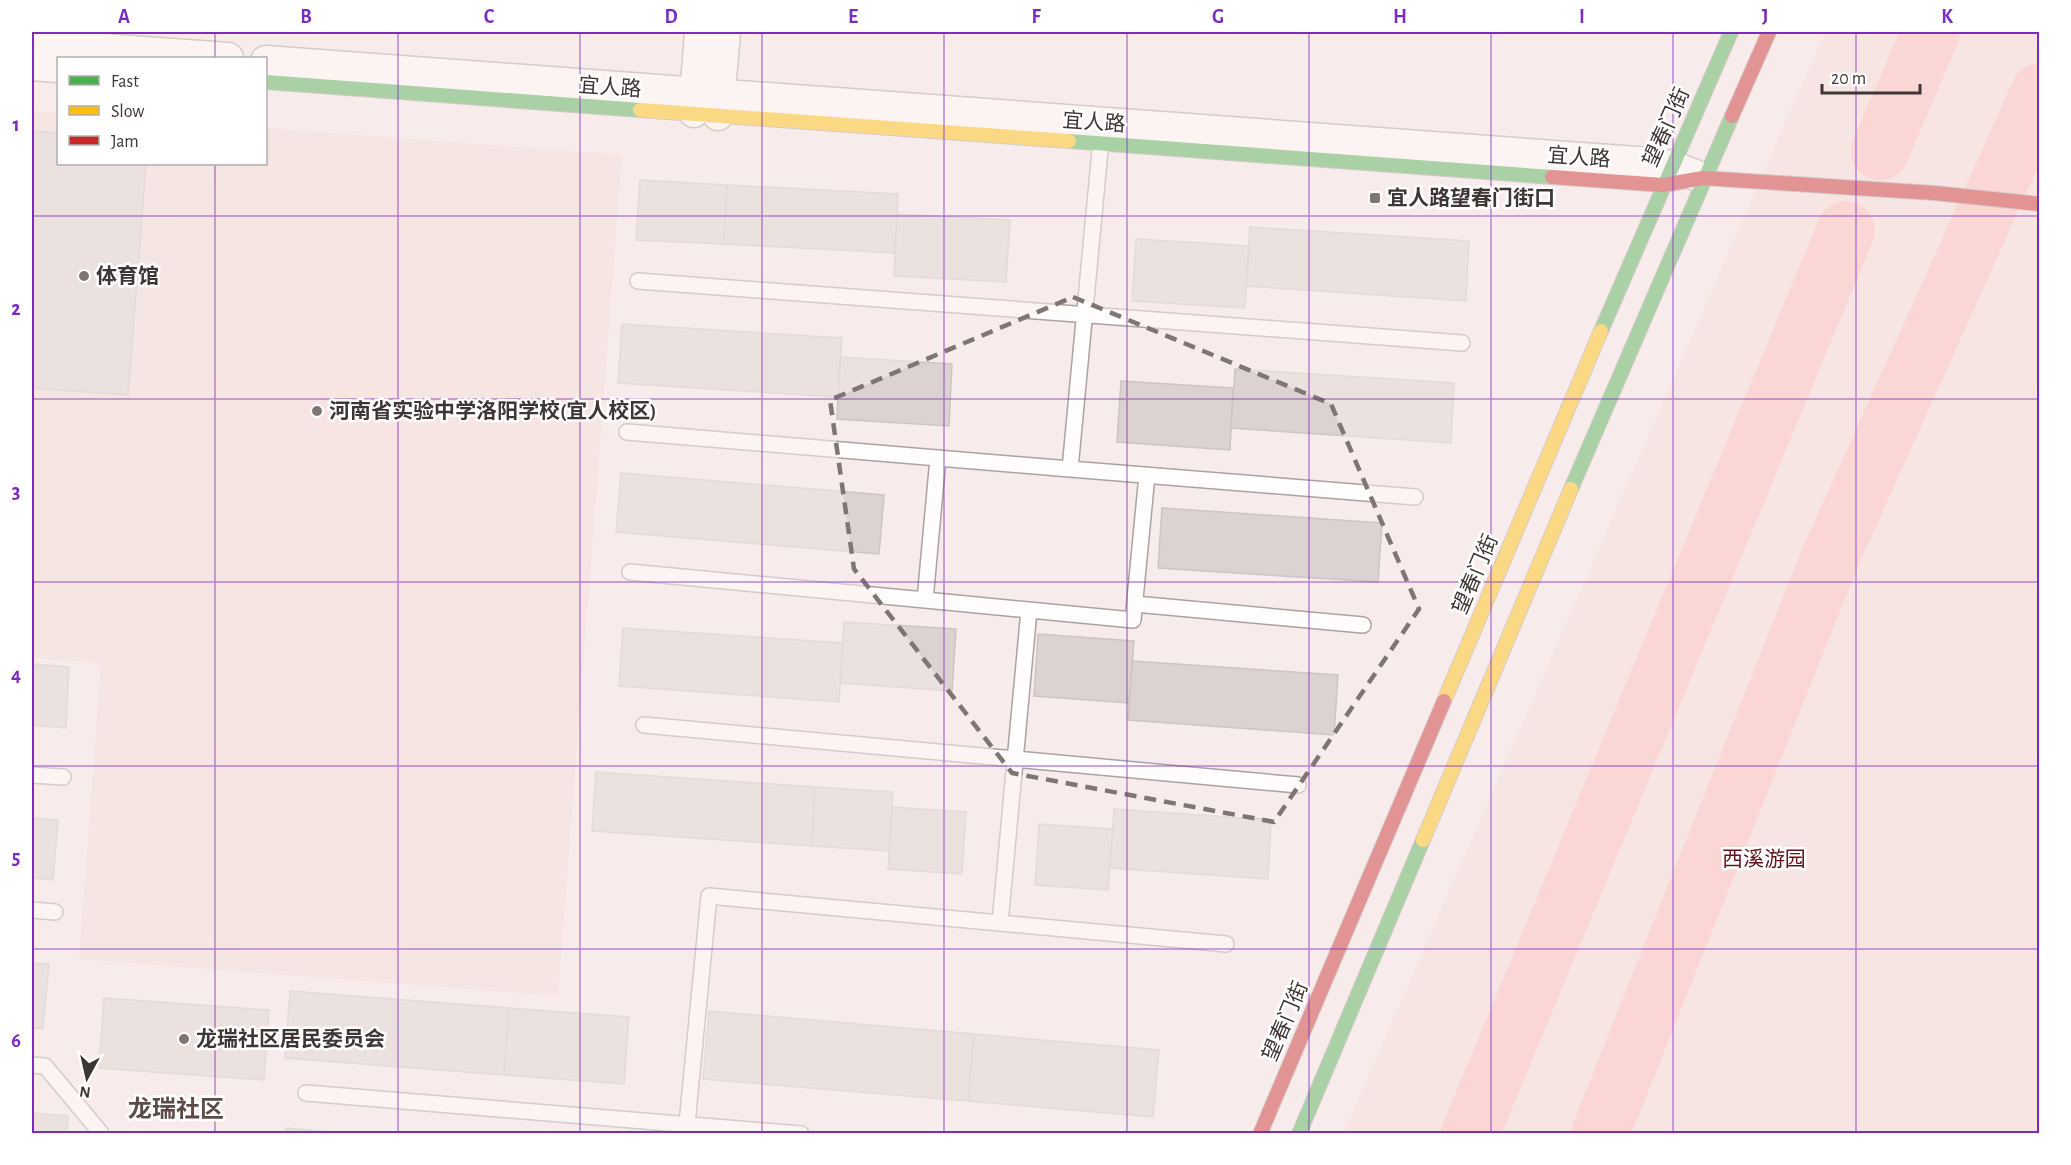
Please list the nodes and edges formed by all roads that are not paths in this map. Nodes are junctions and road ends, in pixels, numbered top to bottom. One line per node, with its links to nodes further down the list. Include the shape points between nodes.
1 (700, 32): 11 (street)
2 (724, 32): 11 (street)
3 (1731, 32): 13 (street, 望春门街)
4 (1769, 32): 14 (street)
5 (32, 44): 6 (street)
6 (214, 57)
7 (267, 61): 11 (street, 宜人路)
8 (32, 65): 9 (street)
9 (57, 67)
10 (267, 82): 11 (street, 宜人路)
11 (707, 104): 12 (street, 宜人路)
12 (1102, 133): 13 (street, 宜人路); 17 (lane)
13 (1668, 176): 14 (street, 宜人路); 43 (street, 望春门街)
14 (1703, 178): 15 (street); 44 (street)
15 (2038, 204)
16 (638, 281): 17 (lane)
17 (1085, 315): 18 (lane); 21 (lane)
18 (1462, 343)
19 (627, 432): 20 (lane)
20 (938, 458): 21 (lane); 25 (lane)
21 (1070, 469): 22 (lane)
22 (1147, 476): 23 (lane); 26 (lane)
23 (1415, 497)
24 (630, 572): 25 (lane)
25 (925, 600): 27 (lane)
26 (1135, 604): 27 (lane, via 1133,620); 28 (lane)
27 (1029, 610): 30 (lane)
28 (1363, 625)
29 (644, 725): 30 (lane)
30 (1015, 759): 33 (lane); 36 (lane)
31 (32, 775): 32 (lane)
32 (63, 777)
33 (1298, 784)
34 (32, 910): 35 (lane)
35 (55, 912)
36 (1000, 923): 37 (lane); 40 (lane, via 709,896)
37 (1226, 944)
38 (32, 1065): 41 (lane, via 45,1066)
39 (306, 1093): 40 (lane)
40 (687, 1129): 42 (lane)
41 (104, 1133)
42 (801, 1134)
43 (1260, 1134)
44 (1299, 1134)

